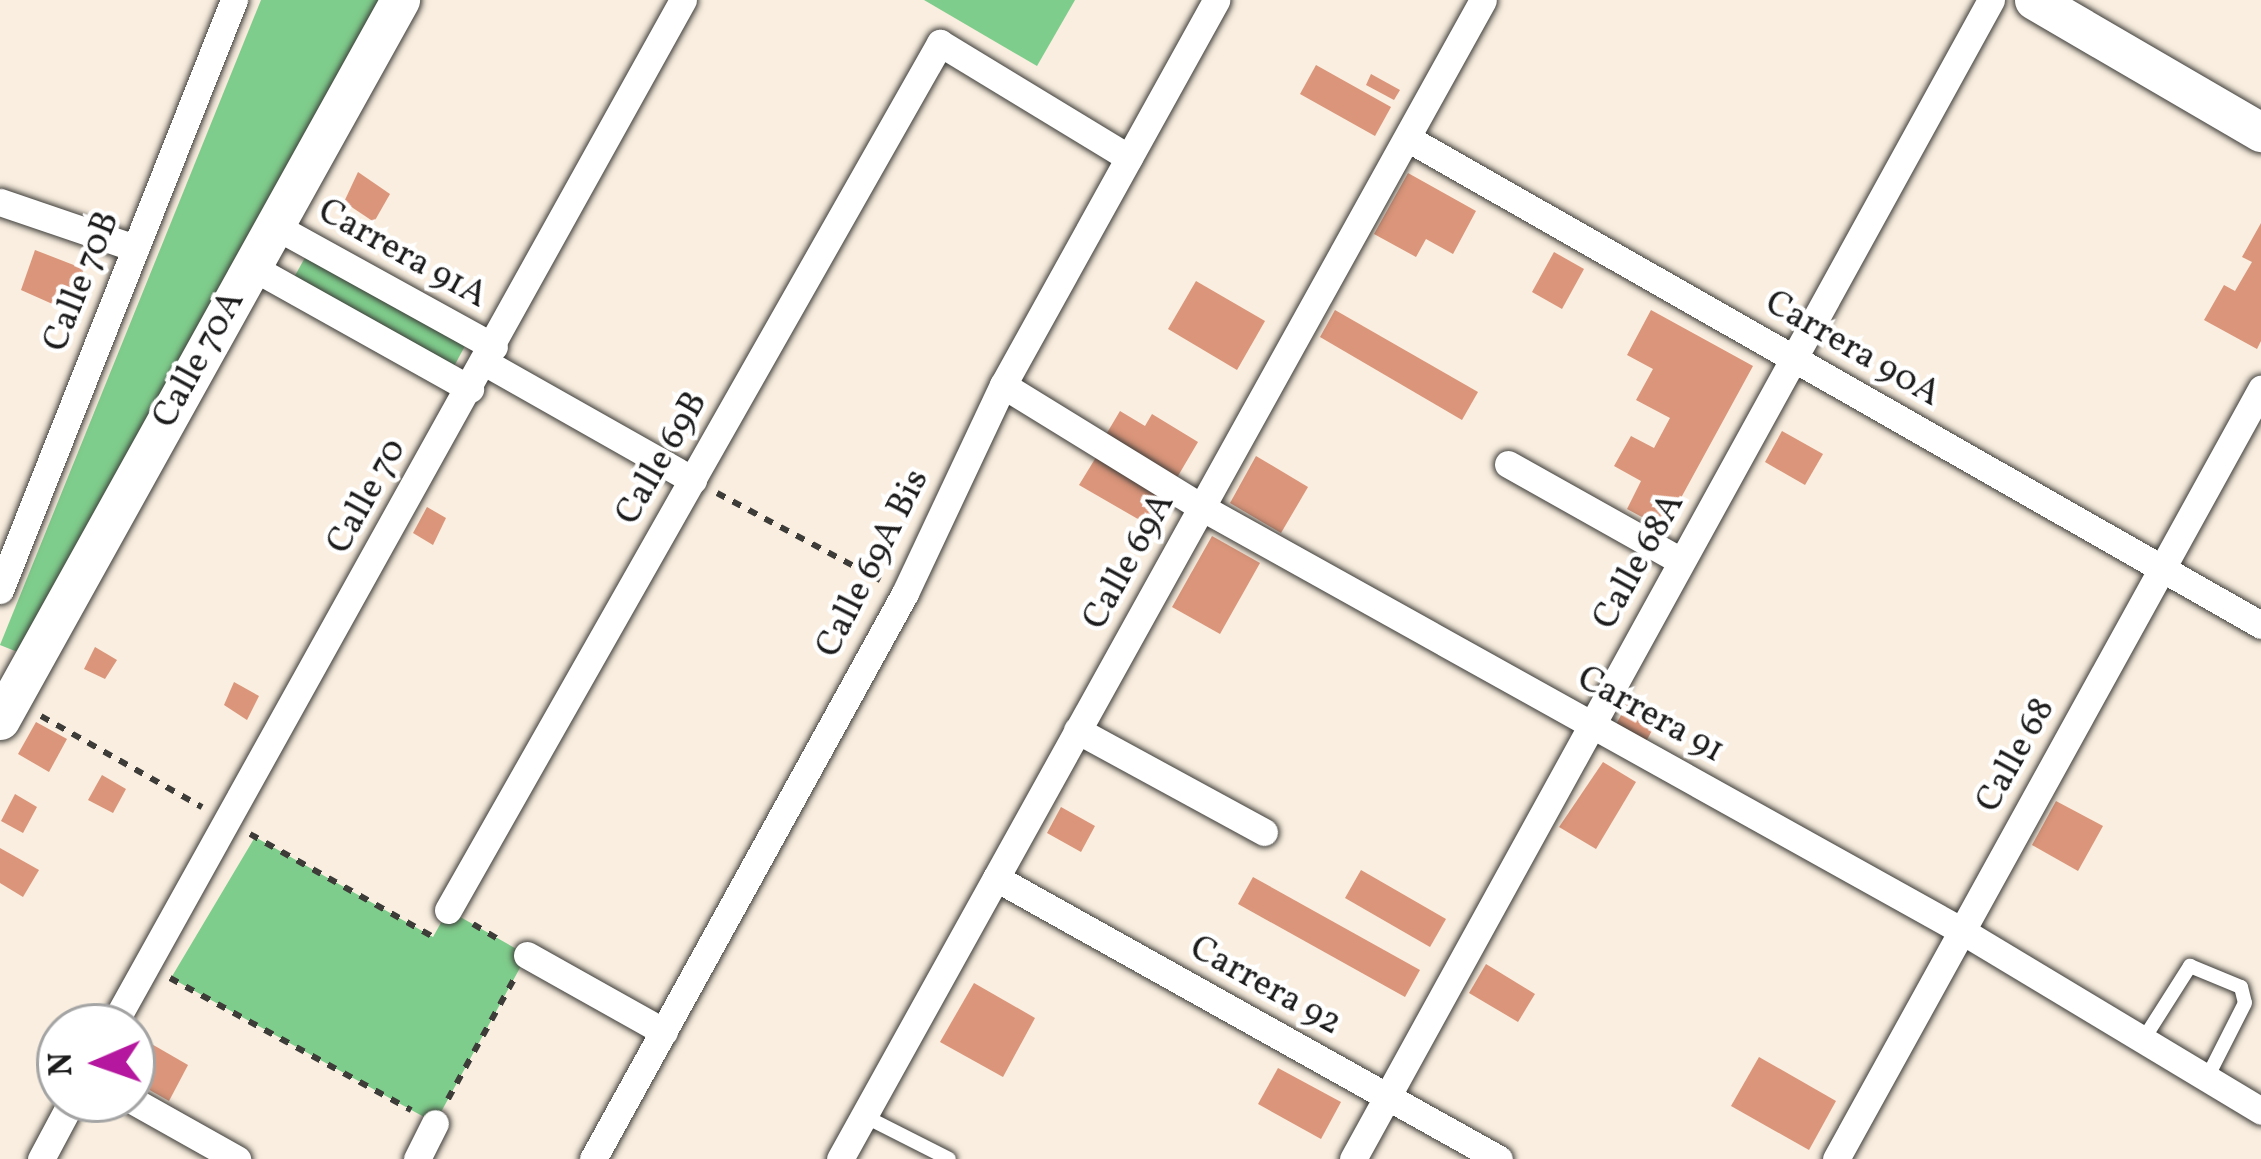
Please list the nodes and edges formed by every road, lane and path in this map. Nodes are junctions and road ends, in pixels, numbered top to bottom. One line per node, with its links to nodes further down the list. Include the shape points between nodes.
1 (235, 0): 13 (street, Calle 70B)
2 (400, 0): 12 (street, Calle 70A)
3 (683, 0): 15 (street, Calle 70)
4 (1216, 0): 10 (street, Calle 69A Bis)
5 (1483, 0): 9 (street, Calle 69A)
6 (1991, 0): 16 (street, Calle 68A)
7 (2034, 0): 8 (street)
8 (2261, 131)
9 (1407, 138): 16 (street, Carrera 90A); 22 (street, Calle 69A)
10 (1129, 158): 17 (street, Calle 69A Bis); 21 (street, Calle 69B, via 940,43)
11 (0, 202): 13 (street)
12 (275, 226): 14 (street, Calle 70A); 15 (street, Carrera 91A)
13 (135, 248): 25 (street, Calle 70B)
14 (252, 267): 19 (street); 28 (street, Calle 70A)
15 (490, 355): 19 (street, Calle 70); 21 (street, Carrera 91A)
16 (1793, 358): 23 (street, Calle 68A); 24 (street, Carrera 90A)
17 (1003, 385): 22 (street, Carrera 91); 26 (street, Calle 69A Bis)
18 (2261, 388): 24 (street, Calle 68)
19 (470, 389): 37 (street, Calle 70)
20 (1508, 464): 23 (street)
21 (693, 480): 26 (path); 34 (street, Calle 69B)
22 (1201, 507): 30 (street, Carrera 91); 31 (street, Calle 69A)
23 (1682, 561): 30 (street, Calle 68A)
24 (2162, 568): 27 (street, Carrera 90A); 35 (street, Calle 68)
25 (0, 590)
26 (904, 593): 39 (street, Calle 69A Bis)
27 (2261, 625)
28 (12, 672): 29 (street, Calle 70A)
29 (0, 720)
30 (1592, 724): 35 (street, Carrera 91); 42 (street, Calle 68A)
31 (1077, 730): 32 (street); 33 (street, Calle 69A)
32 (1264, 832)
33 (996, 878): 42 (street, Carrera 92); 45 (street, Calle 69A)
34 (448, 910): 36 (path)
35 (1962, 931): 40 (street, Carrera 91); 56 (street, Calle 68)
36 (527, 955): 39 (street); 47 (path)
37 (147, 965): 38 (street, Calle 70); 47 (path)
38 (126, 1003)
39 (664, 1032): 51 (street, Calle 69A Bis)
40 (2143, 1040): 41 (street, Carrera 91); 41 (lane, via 2190,966 2241,987 2245,1003)
41 (2207, 1078): 43 (street, Carrera 91)
42 (1387, 1097): 54 (street, Calle 68A); 55 (street, Carrera 92)
43 (2261, 1111)
44 (156, 1114): 49 (street)
45 (864, 1117): 52 (street, Calle 69A); 53 (lane)
46 (60, 1123): 48 (street)
47 (435, 1123): 50 (street)
48 (41, 1159)
49 (237, 1159)
50 (417, 1159)
51 (593, 1159)
52 (840, 1159)
53 (949, 1159)
54 (1353, 1159)
55 (1499, 1159)
56 (1836, 1159)

